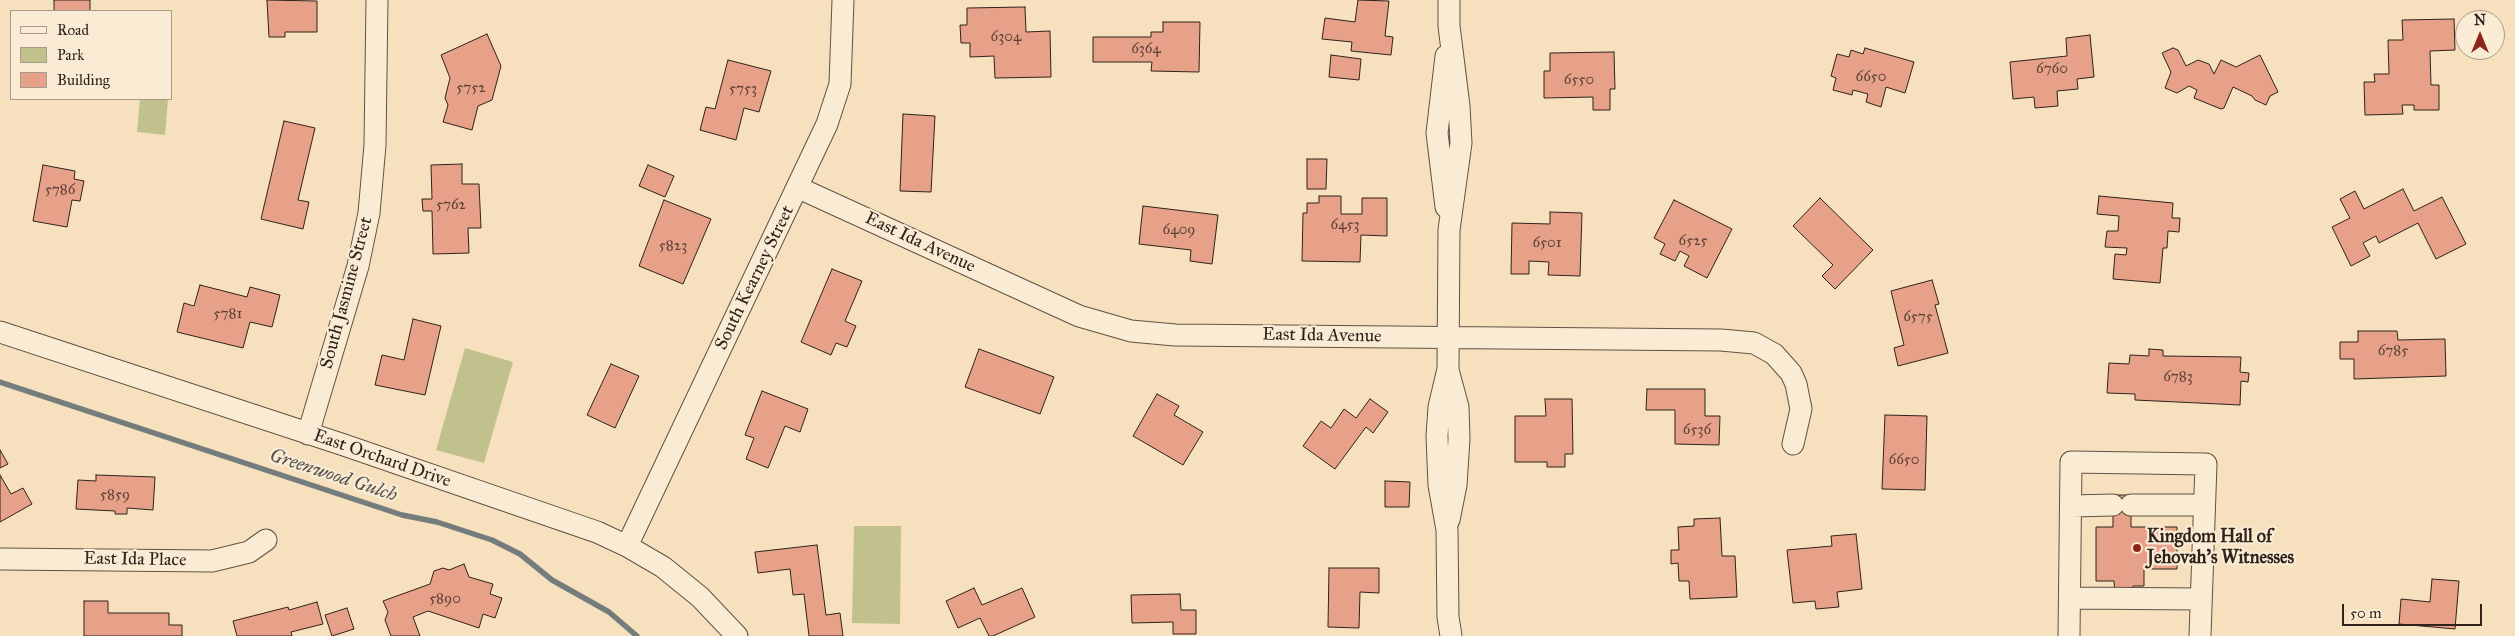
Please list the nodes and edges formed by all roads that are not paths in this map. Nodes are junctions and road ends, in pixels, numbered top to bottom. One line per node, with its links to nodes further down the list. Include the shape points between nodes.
1 (376, 0): 7 (street, South Jasmine Street, via 375,145 369,213 358,266)
2 (843, 0): 4 (street, South Kearney Street, via 843,57 838,94)
3 (1449, 0): 6 (street, via 1437,133 1449,230)
4 (799, 188): 6 (street, East Ida Avenue, via 1079,316 1115,328 1175,335); 12 (street, South Kearney Street)
5 (0, 332): 7 (street, East Orchard Drive)
6 (1448, 338): 8 (street, East Ida Avenue, via 1754,343 1774,354 1796,384 1801,409); 16 (street, via 1448,369 1458,407 1459,439 1456,484 1447,530)
7 (308, 434): 12 (street, East Orchard Drive, via 568,522)
8 (1794, 444)
9 (2204, 505): 10 (street); 10 (street, via 2206,464 2071,462); 15 (street)
10 (2071, 506): 14 (street)
11 (266, 540): 13 (street, East Ida Place, via 249,552 212,561)
12 (627, 546): 17 (street, East Orchard Drive, via 681,581)
13 (0, 559)
14 (2070, 598): 15 (street); 18 (street)
15 (2201, 599): 19 (street)
16 (1448, 630)
17 (737, 636)
18 (2069, 636)
19 (2200, 636)

